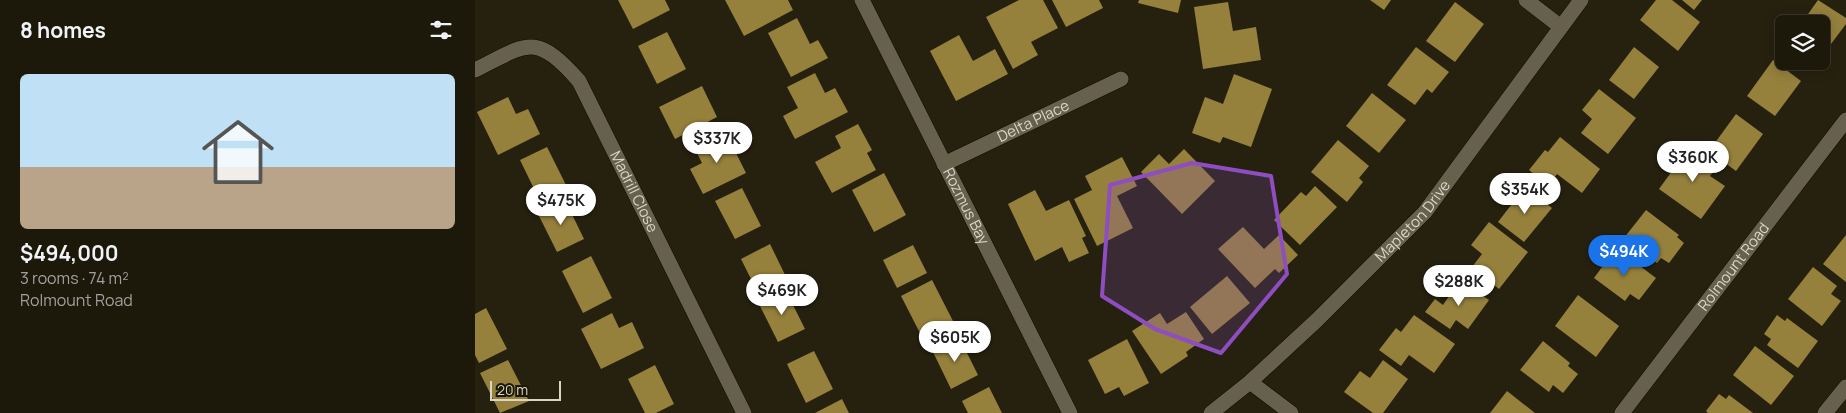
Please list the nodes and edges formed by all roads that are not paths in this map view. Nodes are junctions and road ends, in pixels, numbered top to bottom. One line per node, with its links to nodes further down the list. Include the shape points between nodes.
1 (862, 0): 8 (street, Rozmus Bay)
2 (1526, 0): 4 (street)
3 (1581, 0): 4 (street, Mapleton Drive)
4 (1561, 27): 9 (street, Mapleton Drive, via 1425,212 1352,287)
5 (475, 70): 11 (street, Madrill Close, via 531,45 555,56 579,80)
6 (1121, 79): 8 (street, Delta Place)
7 (1846, 120): 15 (street, Rolmount Road)
8 (945, 164): 12 (street, Rozmus Bay)
9 (1250, 382): 13 (street, Mapleton Drive); 14 (street)
10 (1846, 387): 16 (street)
11 (744, 413)
12 (1070, 413)
13 (1211, 413)
14 (1291, 413)
15 (1621, 413)
16 (1825, 413)

